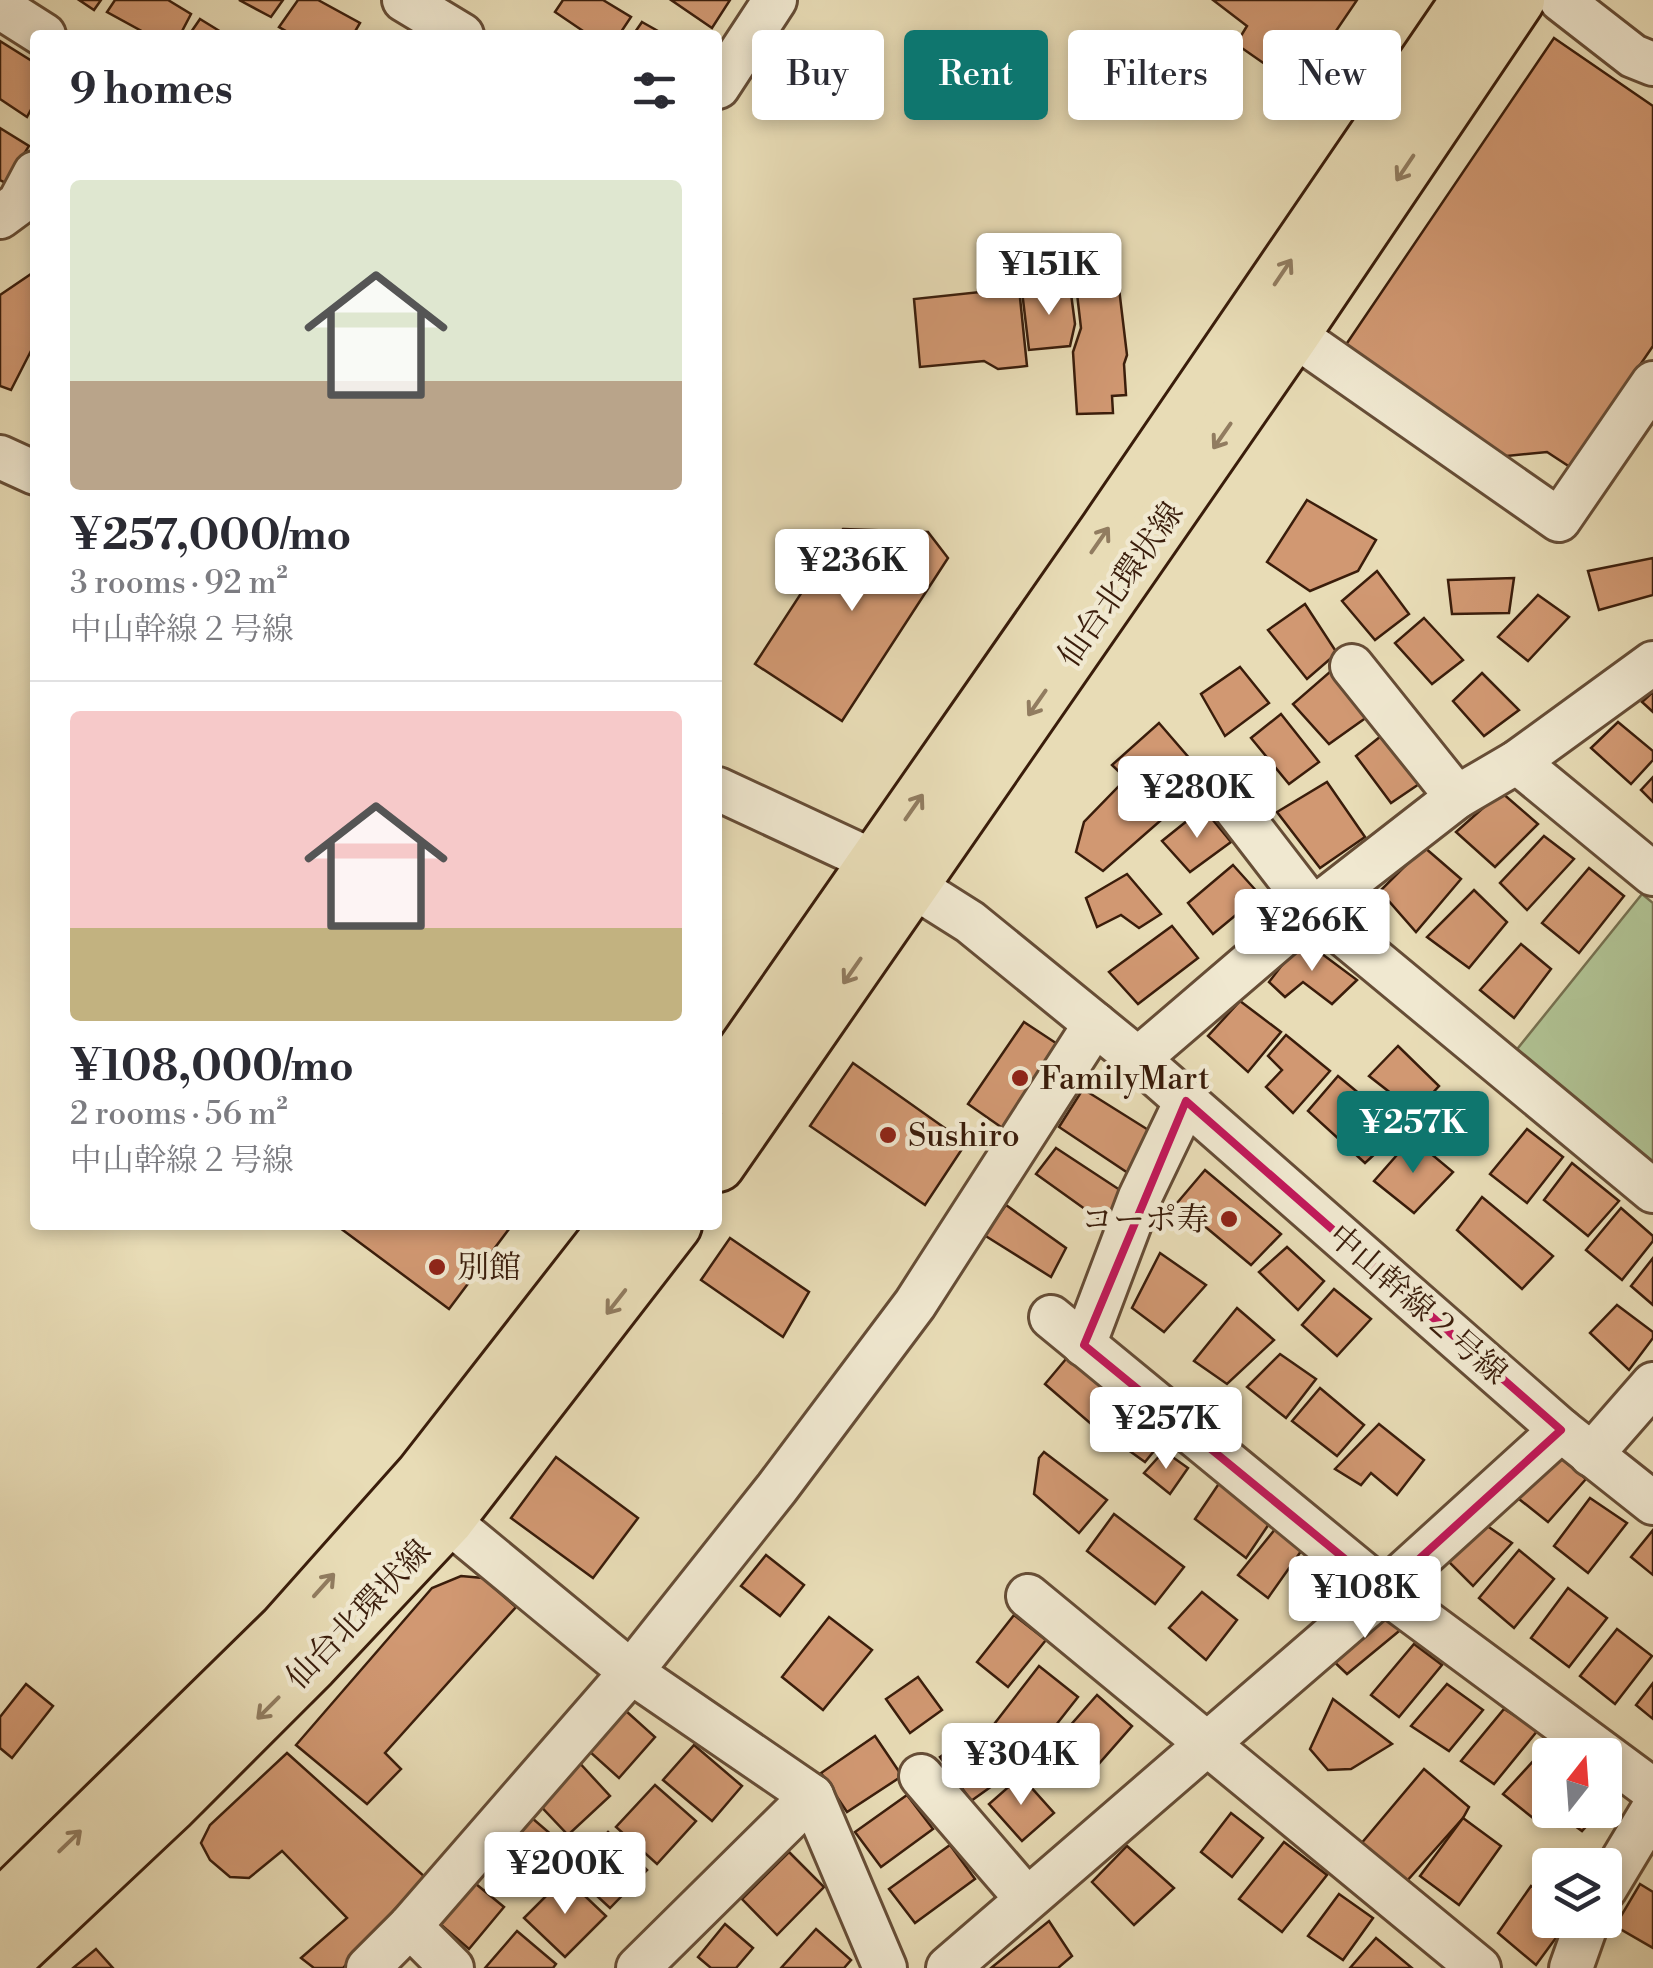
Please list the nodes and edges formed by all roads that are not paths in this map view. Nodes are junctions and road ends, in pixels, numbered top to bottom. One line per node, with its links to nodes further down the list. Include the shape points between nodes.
1 (404, 0): 8 (street)
2 (775, 0): 10 (street)
3 (1468, 0): 23 (main road, 仙台北環状線, one-way to 3)
4 (1518, 0): 13 (main road, 仙台北環状線, one-way to 13)
5 (1561, 0): 9 (street)
6 (0, 8): 7 (street)
7 (36, 30)
8 (454, 30)
9 (1653, 64)
10 (722, 80)
11 (30, 182): 12 (street, via 19,203)
12 (0, 217)
13 (1293, 334): 14 (street, via 1559,520); 23 (main road, 仙台北環状線, one-way to 23)
14 (1653, 383)
15 (0, 457): 16 (street)
16 (30, 472)
17 (1653, 663): 19 (street)
18 (1352, 666): 22 (street)
19 (1517, 762): 22 (street); 24 (street)
20 (722, 791): 23 (street, 中山幹線２号線)
21 (1222, 792): 25 (street)
22 (1457, 797): 25 (street)
23 (894, 873): 26 (street, 中山幹線２号線, via 970,922); 28 (main road, 仙台北環状線); 30 (main road, 仙台北環状線, one-way to 30)
24 (1653, 874)
25 (1312, 909): 27 (street); 31 (street)
26 (1095, 1024): 27 (street, 中山幹線２号線); 42 (street, via 915,1304)
27 (1138, 1059): 29 (street, 中山幹線２号線)
28 (722, 1083)
29 (1186, 1101): 35 (street, via 1140,1197); 37 (street, 中山幹線２号線)
30 (722, 1158)
31 (1653, 1191)
32 (613, 1230): 50 (main road, 仙台北環状線, one-way to 32, via 285,1628 422,1475)
33 (671, 1230): 39 (main road, 仙台北環状線, one-way to 39)
34 (1052, 1317): 35 (street)
35 (1084, 1344): 40 (street)
36 (1653, 1384): 37 (street)
37 (1576, 1442): 38 (street, 中山幹線２号線); 40 (street)
38 (1653, 1503)
39 (447, 1520): 42 (street); 53 (main road, 仙台北環状線, one-way to 53, via 170,1806)
40 (1384, 1591): 43 (street); 45 (street)
41 (1028, 1596): 43 (street)
42 (630, 1672): 46 (street); 51 (street)
43 (1208, 1743): 49 (street); 59 (street)
44 (921, 1776): 49 (street)
45 (1653, 1790)
46 (812, 1796): 56 (street); 57 (street)
47 (1653, 1809): 48 (street)
48 (1622, 1861)
49 (1026, 1898): 58 (street)
50 (0, 1908)
51 (410, 1926): 54 (street); 55 (street)
52 (1581, 1938): 60 (street)
53 (0, 1966)
54 (368, 1968)
55 (452, 1968)
56 (638, 1968)
57 (885, 1968)
58 (948, 1968)
59 (1479, 1968)
60 (1570, 1968)

